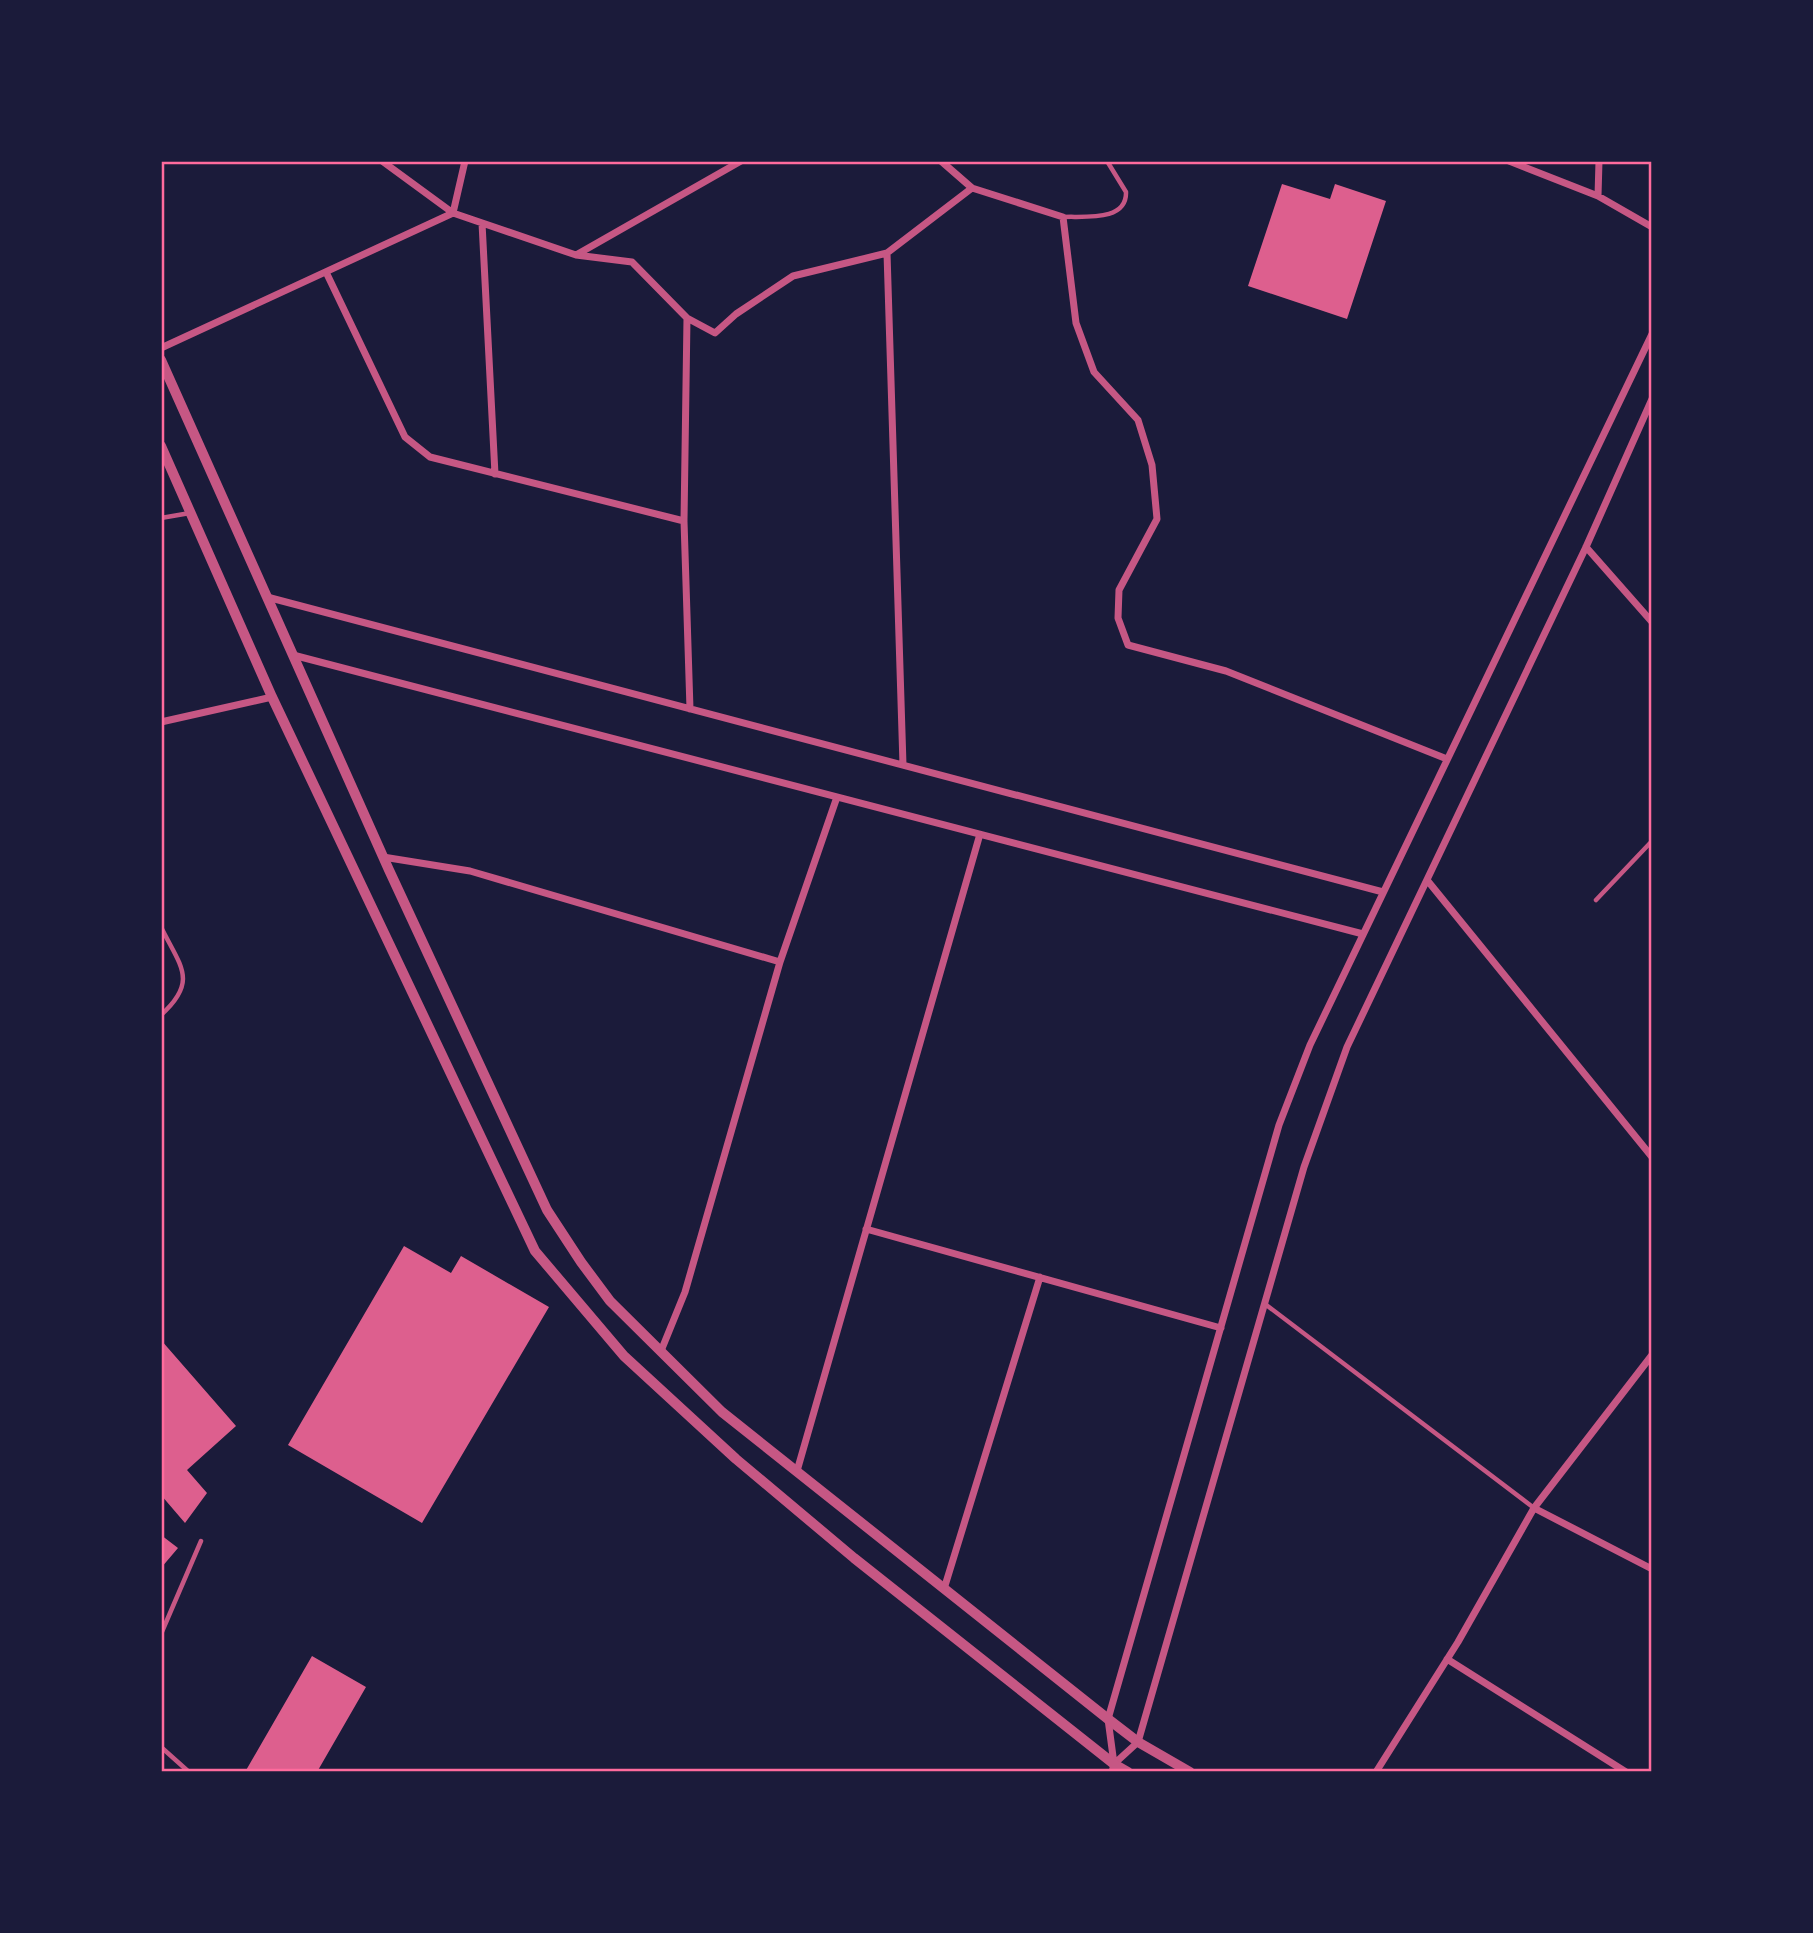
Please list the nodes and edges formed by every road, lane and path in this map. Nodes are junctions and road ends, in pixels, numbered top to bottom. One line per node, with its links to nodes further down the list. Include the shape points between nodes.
1 (382, 161): 10 (street)
2 (465, 161): 10 (street)
3 (741, 161): 15 (street)
4 (941, 161): 8 (street)
5 (1107, 161): 11 (lane, via 1126,192 1122,208 1110,214)
6 (1509, 161): 9 (street)
7 (1599, 161): 9 (street)
8 (972, 188): 11 (street); 14 (street)
9 (1598, 196): 13 (street)
10 (453, 213): 12 (street); 16 (street)
11 (1063, 217): 34 (street, via 1076,323 1094,372 1138,420 1152,465 1157,519 1119,590 1118,618 1128,645 1226,671)
12 (482, 223): 15 (street); 23 (street)
13 (1652, 227)
14 (887, 253): 17 (street, via 793,276 715,333); 35 (street)
15 (576, 255): 17 (street, via 632,262)
16 (326, 272): 19 (street); 23 (street, via 405,437 430,457)
17 (687, 318): 26 (street)
18 (1652, 334): 34 (street)
19 (161, 348)
20 (161, 360): 28 (street)
21 (1652, 398): 27 (street)
22 (161, 446): 24 (street)
23 (495, 474): 26 (street)
24 (190, 513): 25 (lane); 31 (street)
25 (161, 518)
26 (684, 521): 32 (street)
27 (1586, 547): 29 (street); 40 (street)
28 (267, 597): 30 (street); 32 (street)
29 (1652, 622)
30 (292, 654): 36 (street); 39 (street)
31 (272, 697): 33 (street); 64 (street, via 535,1251 624,1356 736,1459)
32 (690, 709): 35 (street)
33 (161, 722)
34 (1447, 759): 41 (street)
35 (903, 765): 41 (street)
36 (837, 797): 37 (street); 45 (street)
37 (981, 834): 44 (street); 48 (street)
38 (1652, 841): 42 (lane)
39 (383, 857): 45 (street, via 470,871); 52 (street, via 547,1210 610,1301)
40 (1427, 880): 47 (street); 50 (street, via 1347,1047 1304,1167)
41 (1383, 892): 44 (street)
42 (1596, 900)
43 (161, 927): 46 (lane, via 184,981 180,995)
44 (1363, 934): 51 (street, via 1310,1045 1279,1125)
45 (780, 962): 52 (street, via 685,1292)
46 (161, 1015)
47 (1652, 1157)
48 (866, 1229): 49 (street); 54 (street)
49 (1040, 1277): 51 (street); 58 (street)
50 (1265, 1303): 55 (lane); 62 (street)
51 (1221, 1328): 61 (street)
52 (661, 1351): 54 (street, via 722,1412)
53 (1652, 1355): 55 (street)
54 (796, 1471): 58 (street)
55 (1534, 1508): 57 (street); 60 (street)
56 (201, 1541): 59 (lane)
57 (1652, 1569)
58 (944, 1589): 61 (street)
59 (161, 1634)
60 (1447, 1660): 68 (street); 69 (street)
61 (1108, 1719): 62 (street); 64 (street)
62 (1138, 1742): 64 (street); 67 (street)
63 (161, 1747): 65 (lane)
64 (1113, 1768): 66 (street)
65 (189, 1772)
66 (1128, 1772)
67 (1190, 1772)
68 (1376, 1772)
69 (1626, 1772)

